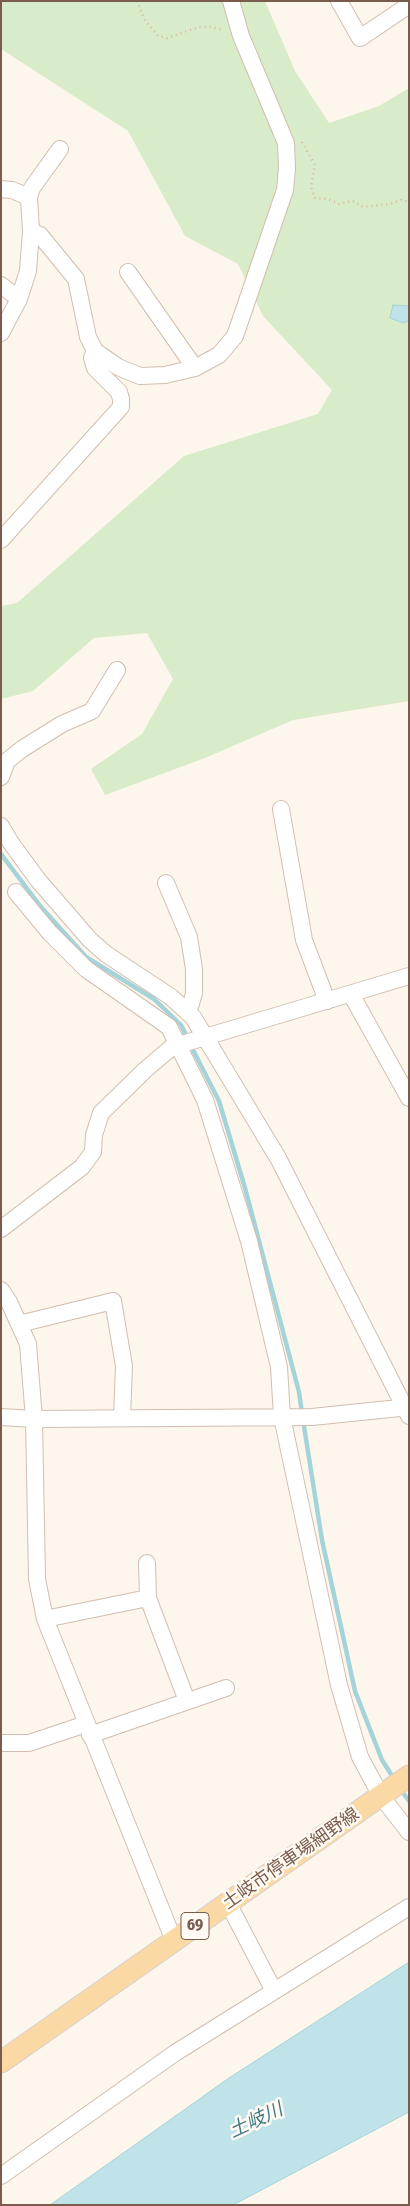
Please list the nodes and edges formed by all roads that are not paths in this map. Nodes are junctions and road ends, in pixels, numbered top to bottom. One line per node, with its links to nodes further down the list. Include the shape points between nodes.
1 (231, 1): 13 (street, via 241,36 286,143 285,190 235,336 219,355)
2 (339, 1): 3 (street, via 360,38)
3 (409, 5)
4 (60, 149): 6 (street)
5 (1, 189): 6 (street)
6 (29, 197): 7 (street)
7 (31, 231): 10 (street, via 28,271); 12 (street, via 40,235 76,279 88,337)
8 (128, 272): 13 (street)
9 (1, 286): 10 (street)
10 (19, 300): 11 (street)
11 (1, 333)
12 (95, 351): 13 (street, via 118,367 140,376 165,375); 14 (street, via 92,358 95,368 119,392 121,407)
13 (194, 368)
14 (1, 540)
15 (117, 670): 16 (street, via 92,711 62,724 22,749 7,761)
16 (1, 777)
17 (281, 810): 25 (street, via 304,940)
18 (1, 826): 21 (street, via 22,859 66,913)
19 (166, 883): 26 (street, via 189,937 194,969 194,993)
20 (16, 892): 22 (street)
21 (106, 954): 22 (street); 26 (street, via 171,997)
22 (86, 969): 27 (street)
23 (409, 976): 24 (street)
24 (351, 994): 25 (street); 28 (street)
25 (327, 1001): 27 (street)
26 (186, 1011): 27 (street)
27 (190, 1042): 29 (street, via 172,1047 101,1113 93,1152 82,1167); 32 (street, via 278,1158); 34 (street, via 248,1240 279,1368)
28 (409, 1098)
29 (1, 1229)
30 (1, 1290): 31 (street)
31 (19, 1324): 35 (street, via 113,1301 124,1366); 36 (street, via 28,1344)
32 (408, 1410): 34 (street)
33 (1, 1417): 36 (street)
34 (287, 1417): 35 (street); 45 (street, via 339,1685 360,1758)
35 (122, 1418): 36 (street)
36 (34, 1419): 39 (street, via 37,1579)
37 (146, 1563): 38 (street)
38 (148, 1598): 39 (street); 41 (street)
39 (45, 1619): 42 (street)
40 (226, 1688): 41 (street)
41 (187, 1701): 42 (street)
42 (88, 1730): 43 (street, via 29,1743); 49 (street)
43 (1, 1743)
44 (409, 1776): 45 (main road, 土岐市停車場細野線 / 69)
45 (385, 1793): 46 (street); 47 (main road, 土岐市停車場細野線 / 69)
46 (409, 1832)
47 (228, 1903): 49 (main road, 土岐市停車場細野線 / 69); 50 (street)
48 (409, 1907): 50 (street)
49 (174, 1941): 51 (main road, 土岐市停車場細野線 / 69)
50 (274, 1991): 52 (street, via 175,2053)
51 (1, 2062)
52 (1, 2176)

